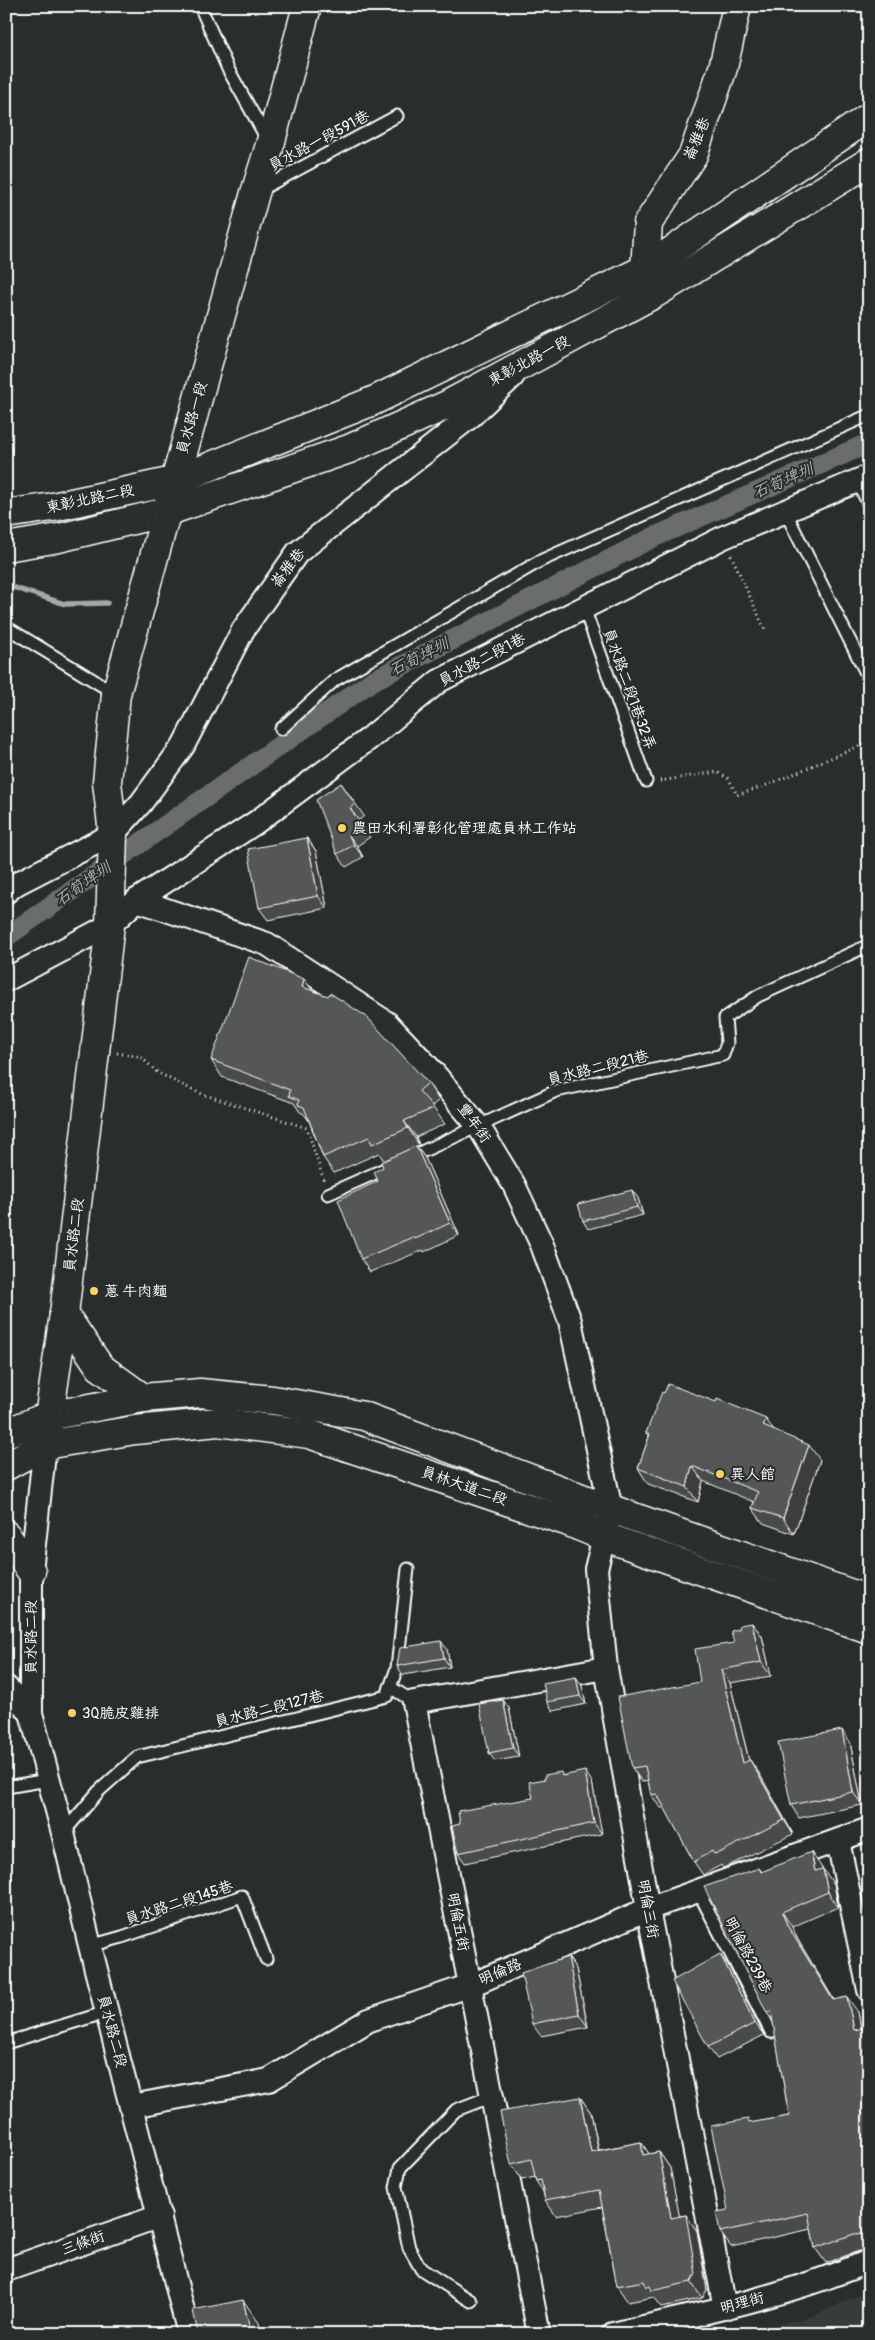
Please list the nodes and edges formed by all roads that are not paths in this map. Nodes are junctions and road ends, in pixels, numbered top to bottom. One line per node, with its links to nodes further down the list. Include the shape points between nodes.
1 (200, 6): 6 (lane, via 228,69)
2 (306, 6): 6 (street, 員水路一段)
3 (738, 6): 9 (street, 崙雅巷, via 723,68 693,155 648,222)
4 (397, 116): 8 (lane, 員水路一段591巷)
5 (869, 117): 9 (street, 東彰北路一段)
6 (270, 145): 8 (street, 員水路一段)
7 (869, 162): 9 (street, 東彰北路一段)
8 (255, 193): 13 (street, 員水路一段)
9 (650, 282): 10 (street, 東彰北路一段); 13 (street, 東彰北路一段)
10 (531, 360): 16 (street, 東彰北路一段, via 447,405 349,449); 25 (street, 崙雅巷, via 471,416 297,552 243,630 183,746 141,803)
11 (869, 415): 23 (lane, via 540,561 335,680)
12 (863, 479): 14 (lane); 15 (street, 員水路二段1巷)
13 (174, 481): 16 (street, 員水路一段); 17 (street, 東彰北路二段)
14 (869, 506)
15 (785, 511): 19 (street, 員水路二段1巷, via 724,537); 21 (lane)
16 (166, 512): 18 (street, 東彰北路二段, via 59,538); 22 (street, 員水路一段)
17 (6, 514)
18 (7, 546)
19 (584, 608): 24 (lane, 員水路二段1巷32弄); 27 (street, 員水路二段1巷, via 439,681 370,738 255,823)
20 (6, 627): 22 (lane)
21 (869, 678)
22 (116, 694): 25 (street, 員水路一段, via 107,782)
23 (281, 729)
24 (646, 781)
25 (113, 834): 26 (street); 28 (street, 員水路一段)
26 (10, 888)
27 (137, 900): 28 (street, 員水路二段1巷); 31 (street, 豐年街, via 267,944 371,1012 387,1023)
28 (110, 925): 30 (street, 員水路二段1巷); 33 (street, 員水路二段)
29 (869, 945): 31 (lane, 員水路二段21巷, via 758,996 725,1018 727,1043 723,1055 556,1091)
30 (6, 980)
31 (479, 1127): 32 (lane, 員水路二段21巷); 39 (street, 豐年街, via 522,1202 570,1321)
32 (328, 1194)
33 (64, 1314): 34 (street, via 100,1367); 35 (street, 員水路二段)
34 (143, 1398): 35 (street, 員林大道二段); 39 (street, 員林大道二段, via 200,1393 273,1400 364,1416)
35 (48, 1416): 36 (street, 員林大道二段); 37 (street, 員水路二段)
36 (6, 1433)
37 (45, 1445): 38 (street, 員林大道二段); 41 (street, 員林大道二段, via 135,1430 218,1422 309,1434); 43 (street, 員水路二段)
38 (6, 1466)
39 (611, 1509): 41 (street, 明倫三街); 44 (street, 員林大道二段)
40 (6, 1535): 43 (street)
41 (605, 1537): 45 (street, 員林大道二段); 46 (street, 明倫三街, via 596,1569)
42 (408, 1569): 48 (lane, via 397,1668)
43 (30, 1571): 50 (street, 員水路二段)
44 (869, 1600)
45 (869, 1628)
46 (606, 1668): 49 (street); 57 (street, 明倫三街)
47 (6, 1687): 50 (street)
48 (390, 1687): 49 (lane); 54 (lane, 員水路二段127巷, via 387,1696 137,1757 99,1791)
49 (414, 1702): 60 (street, 明倫五街)
50 (31, 1713): 51 (street, 員水路二段)
51 (48, 1780): 52 (lane); 54 (street, 員水路二段)
52 (6, 1788)
53 (869, 1829): 55 (street, 明倫路)
54 (64, 1833): 58 (street, 員水路二段)
55 (838, 1841): 56 (street, 明倫路); 61 (street)
56 (698, 1892): 57 (street, 明倫路); 63 (lane, 明倫路239巷)
57 (648, 1909): 60 (street, 明倫路); 71 (street, 明倫三街)
58 (90, 1946): 59 (lane, 員水路二段145巷, via 242,1896); 62 (street, 員水路二段)
59 (266, 1959)
60 (471, 1985): 65 (street, 明倫五街); 66 (street, 明倫路, via 370,2020 269,2080)
61 (869, 1990)
62 (107, 2012): 64 (lane); 66 (street, 員水路二段)
63 (771, 2032)
64 (6, 2043)
65 (492, 2096): 70 (lane, via 456,2110 400,2168 396,2186 409,2248 421,2269); 73 (street, 明倫五街)
66 (132, 2106): 67 (street, 員水路二段)
67 (160, 2216): 69 (street, 三條街); 72 (street, 員水路二段)
68 (869, 2261): 71 (street, 明理街, via 829,2278)
69 (6, 2270)
70 (471, 2301)
71 (725, 2308): 74 (street, 明理街)
72 (189, 2334)
73 (539, 2334)
74 (613, 2334)

